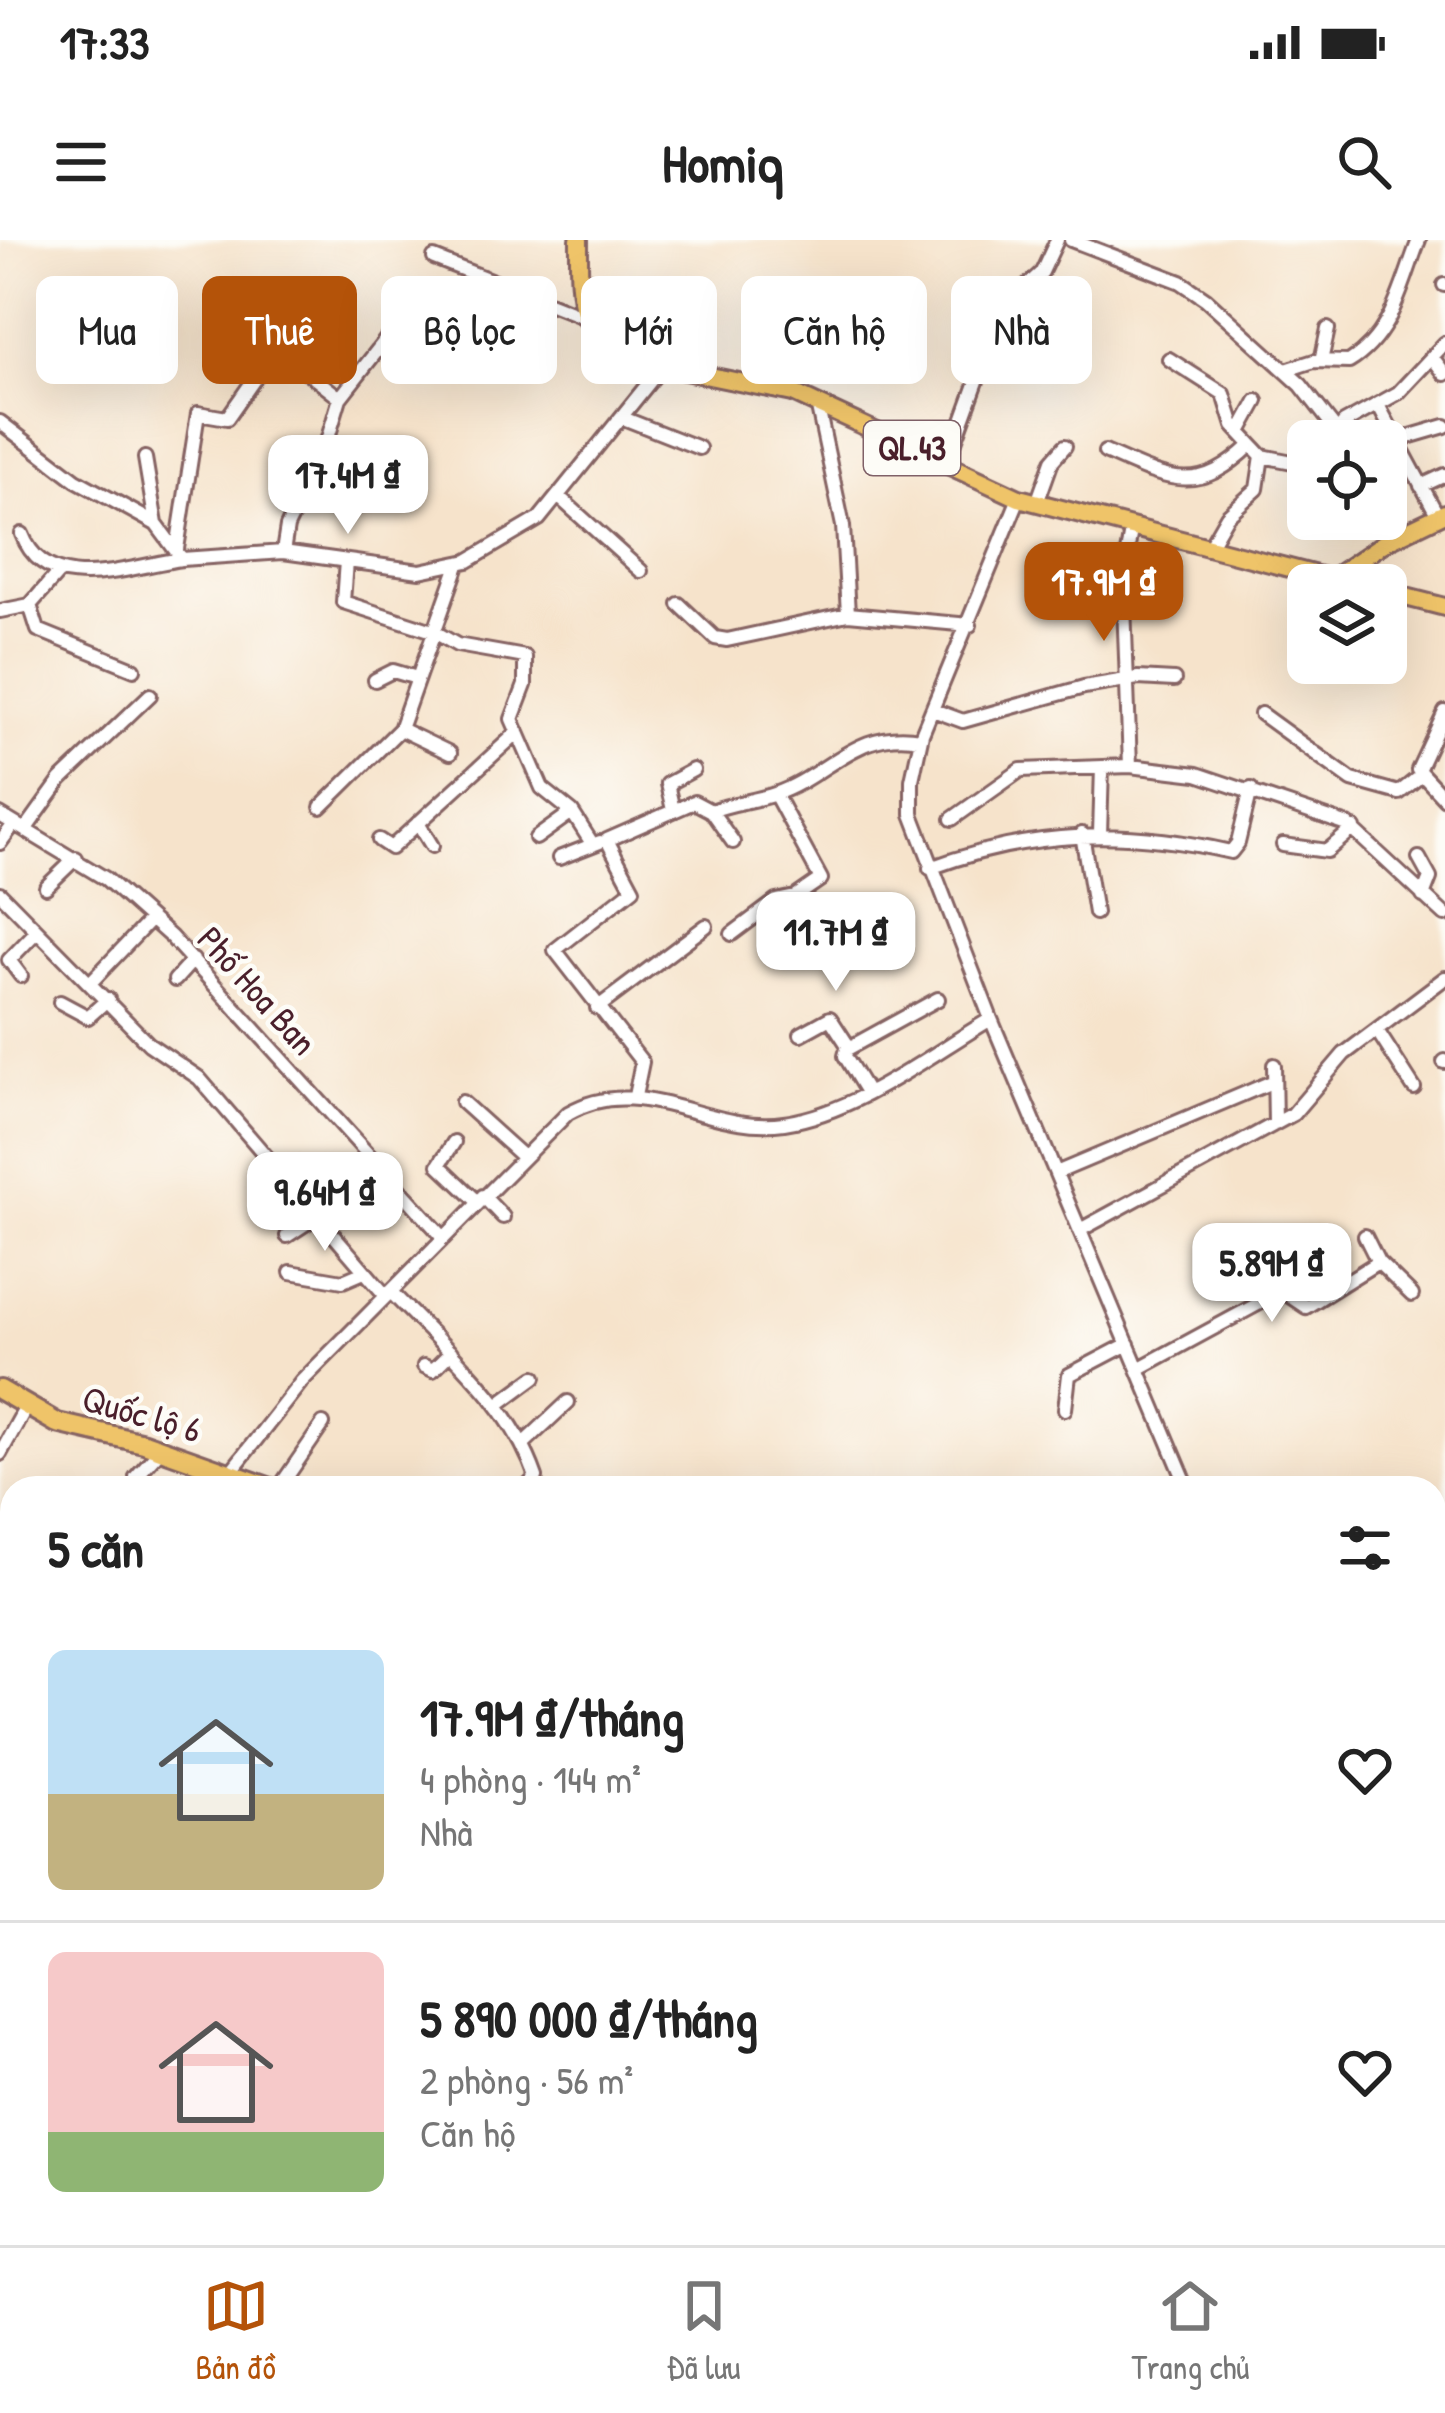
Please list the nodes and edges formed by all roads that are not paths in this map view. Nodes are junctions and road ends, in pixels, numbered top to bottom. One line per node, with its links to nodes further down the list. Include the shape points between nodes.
1 (579, 240): 7 (main road)
2 (1057, 240): 39 (street, via 1042,272 1004,307)
3 (1071, 240): 14 (street, via 1181,282)
4 (1419, 240): 13 (street, via 1392,314 1370,346 1349,362)
5 (434, 259): 6 (street)
6 (480, 276)
7 (581, 276)
8 (1328, 329): 13 (street)
9 (1445, 343): 11 (street)
10 (381, 346): 20 (street)
11 (1432, 357): 15 (street); 23 (street)
12 (1169, 359): 30 (street, via 1224,394)
13 (1321, 361): 14 (street)
14 (1286, 370): 25 (street)
15 (1445, 374)
16 (717, 377): 22 (main road, QL.43)
17 (251, 384): 50 (street, via 227,418 198,413)
18 (322, 384): 20 (street)
19 (649, 384): 24 (street)
20 (340, 398): 49 (street)
21 (1257, 401): 30 (street)
22 (816, 402): 39 (main road, QL.43); 64 (street, via 843,526)
23 (1378, 404): 26 (street); 27 (street)
24 (623, 418): 33 (street); 42 (street)
25 (1322, 420)
26 (1356, 420)
27 (1386, 420)
28 (0, 422): 45 (street, via 76,480)
29 (1445, 426): 31 (street)
30 (1240, 432): 34 (street)
31 (1407, 437)
32 (1065, 446): 43 (street)
33 (699, 448)
34 (1256, 450): 35 (street, via 1207,479 1150,472); 37 (street); 48 (street, via 1257,489 1235,506)
35 (1106, 452)
36 (146, 458): 45 (street)
37 (1287, 459)
38 (1407, 459): 41 (street)
39 (947, 464): 43 (main road, QL.43)
40 (1445, 475): 41 (street)
41 (1421, 486): 44 (street)
42 (558, 496): 53 (street, via 527,528); 56 (street)
43 (1028, 501): 46 (main road, QL.43); 65 (street)
44 (1442, 514): 52 (main road)
45 (156, 524): 50 (street)
46 (1131, 530): 48 (main road, QL.43); 69 (street, via 1123,564)
47 (22, 534): 57 (street, via 36,560)
48 (1208, 549): 54 (main road, QL.43)
49 (283, 552): 50 (street); 51 (street)
50 (180, 554): 57 (street, via 113,571)
51 (346, 561): 55 (street); 66 (street, via 343,602)
52 (1353, 564)
53 (458, 565): 55 (street); 58 (street)
54 (1287, 568)
55 (438, 570): 58 (street)
56 (640, 571)
57 (58, 573): 61 (street)
58 (446, 591): 66 (street)
59 (1407, 597): 62 (main road)
60 (679, 604): 64 (street, via 727,640)
61 (30, 605): 63 (street); 67 (street, via 38,630)
62 (1445, 607)
63 (0, 611)
64 (848, 614): 65 (street)
65 (970, 626): 73 (street)
66 (433, 632): 68 (street); 77 (street, via 457,645 525,657 525,685 511,715)
67 (134, 669)
68 (417, 678): 70 (street, via 393,671); 76 (street)
69 (1129, 678): 71 (street); 73 (street, via 964,721); 81 (street)
70 (375, 680)
71 (1174, 680)
72 (149, 695): 94 (street)
73 (933, 710): 78 (street)
74 (1445, 712): 83 (street)
75 (1261, 714): 83 (street, via 1363,787 1399,793)
76 (400, 729): 79 (street); 87 (street)
77 (518, 732): 90 (street, via 542,788); 93 (street)
78 (920, 740): 85 (street, via 862,744); 108 (street, via 910,798)
79 (450, 753)
80 (1102, 766): 81 (street); 92 (street, via 1022,770); 97 (street)
81 (1130, 766): 84 (street)
82 (693, 770): 88 (street, via 667,784)
83 (1419, 777): 86 (street)
84 (1251, 789): 95 (street); 97 (street, via 1231,852)
85 (775, 794): 89 (street); 117 (street, via 821,879)
86 (1445, 799)
87 (321, 807)
88 (673, 810): 89 (street, via 694,802); 100 (street)
89 (711, 811): 101 (street)
90 (572, 812): 98 (street); 100 (street)
91 (0, 815): 94 (street, Phố Hoa Ban)
92 (952, 819)
93 (418, 823): 99 (street, via 391,848); 104 (street)
94 (20, 827): 102 (street); 105 (street, Phố Hoa Ban)
95 (1354, 828): 103 (street, via 1327,851); 110 (street)
96 (1082, 834): 97 (street); 108 (street, via 1019,841); 112 (street)
97 (1100, 834)
98 (536, 838)
99 (380, 840)
100 (600, 842): 106 (street); 126 (street, via 633,889 555,950)
101 (734, 842)
102 (0, 843)
103 (1282, 845)
104 (432, 846)
105 (76, 858): 109 (street); 114 (street, Phố Hoa Ban)
106 (559, 858)
107 (1419, 858): 110 (street, via 1430,878)
108 (931, 868): 127 (street)
109 (46, 887)
110 (1423, 896): 113 (street)
111 (2, 900): 116 (street)
112 (1095, 913)
113 (1445, 915)
114 (152, 919): 118 (street, Phố Hoa Ban); 122 (street)
115 (706, 926): 126 (street)
116 (37, 931): 119 (street, via 9,960); 122 (street)
117 (732, 934)
118 (193, 961): 121 (street); 147 (street, Phố Hoa Ban)
119 (21, 976)
120 (1445, 978): 128 (street)
121 (175, 980)
122 (91, 982): 123 (street)
123 (108, 999): 125 (street, via 88,1017); 142 (street, via 149,1044 199,1078)
124 (938, 1000): 130 (street)
125 (60, 1001)
126 (597, 1008): 135 (street, via 642,1062)
127 (991, 1019): 134 (street); 140 (street)
128 (1378, 1032): 133 (street); 137 (street, via 1344,1054 1302,1107)
129 (800, 1034): 130 (street, via 830,1018)
130 (849, 1047): 134 (street, via 845,1056)
131 (1274, 1065): 132 (street)
132 (1272, 1082): 137 (street); 140 (street)
133 (1414, 1088)
134 (867, 1092): 135 (street, via 809,1118 764,1125)
135 (634, 1096): 139 (street, via 581,1106)
136 (462, 1102): 139 (street)
137 (1274, 1124): 144 (street)
138 (454, 1142): 141 (street, via 439,1165)
139 (523, 1157): 141 (street)
140 (1056, 1174): 144 (street)
141 (481, 1199): 143 (street); 147 (street)
142 (316, 1216): 145 (street); 150 (street)
143 (502, 1217)
144 (1079, 1230): 153 (street)
145 (287, 1236)
146 (1364, 1236): 148 (street)
147 (444, 1238): 151 (street)
148 (1378, 1262): 152 (street); 156 (street, via 1306,1307 1282,1291)
149 (291, 1272): 150 (street, via 343,1281)
150 (364, 1272): 151 (street)
151 (388, 1294): 154 (street); 169 (street, via 302,1381)
152 (1412, 1295)
153 (1128, 1344): 156 (street); 162 (street, via 1069,1376)
154 (451, 1352): 155 (street, via 433,1370); 160 (street)
155 (424, 1366)
156 (1138, 1369): 172 (street)
157 (536, 1377): 160 (street)
158 (0, 1390): 161 (highway, Quốc lộ 6)
159 (568, 1402): 164 (street)
160 (497, 1405): 164 (street)
161 (26, 1407): 165 (highway, Quốc lộ 6, via 57,1423); 166 (street)
162 (1065, 1409)
163 (323, 1424): 170 (street)
164 (522, 1445): 171 (street)
165 (161, 1449): 167 (street); 168 (highway, Quốc lộ 6)
166 (0, 1454)
167 (137, 1476)
168 (212, 1476)
169 (226, 1476)
170 (284, 1476)
171 (536, 1476)
172 (1183, 1476)

